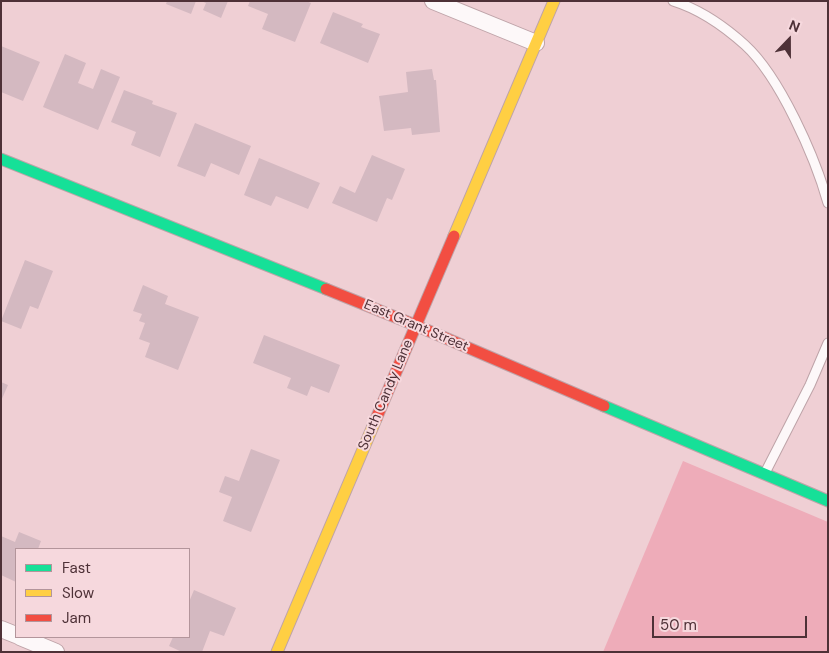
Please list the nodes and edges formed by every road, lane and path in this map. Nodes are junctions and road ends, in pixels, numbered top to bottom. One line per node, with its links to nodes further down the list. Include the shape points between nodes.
1 (433, 1): 5 (street)
2 (554, 1): 5 (street, South Candy Lane)
3 (673, 1): 4 (lane)
4 (685, 3): 7 (lane, via 745,45 759,62 779,91 804,140)
5 (536, 43): 8 (street, South Candy Lane)
6 (2, 162): 8 (street, East Grant Street)
7 (828, 203)
8 (415, 326): 11 (street, East Grant Street); 17 (street, South Candy Lane)
9 (828, 343): 10 (lane)
10 (825, 359): 11 (lane)
11 (765, 474): 12 (street, East Grant Street)
12 (828, 501)
13 (1, 629): 14 (street)
14 (15, 635)
15 (23, 638): 16 (street)
16 (56, 652)
17 (277, 652)

